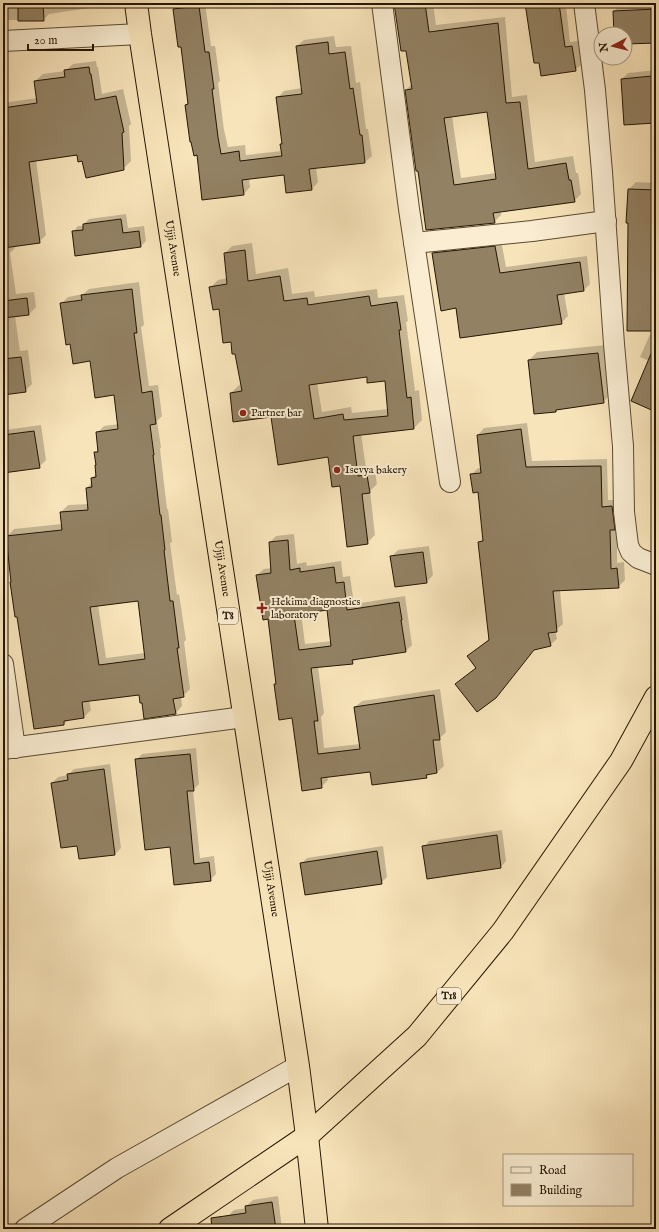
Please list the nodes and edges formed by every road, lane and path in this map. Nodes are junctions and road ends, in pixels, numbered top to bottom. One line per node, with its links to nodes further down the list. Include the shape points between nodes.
1 (136, 3): 4 (highway, Ujiji Avenue / T8)
2 (382, 3): 7 (street)
3 (584, 3): 6 (street, via 595,90)
4 (140, 34): 5 (street); 12 (highway, Ujiji Avenue / T8)
5 (3, 41)
6 (606, 221): 7 (street); 9 (street, via 628,545 638,558)
7 (414, 243): 8 (street)
8 (450, 482)
9 (656, 565)
10 (3, 664): 13 (street)
11 (656, 697): 15 (highway, T18, via 621,761 502,931 417,1036)
12 (244, 717): 13 (street); 14 (highway, Ujiji Avenue / T8)
13 (9, 748)
14 (298, 1066): 15 (highway, Ujiji Avenue / T8); 16 (street, via 117,1168)
15 (307, 1136): 17 (highway, T18); 18 (highway, Ujiji Avenue / T8)
16 (25, 1229)
17 (170, 1229)
18 (317, 1229)

